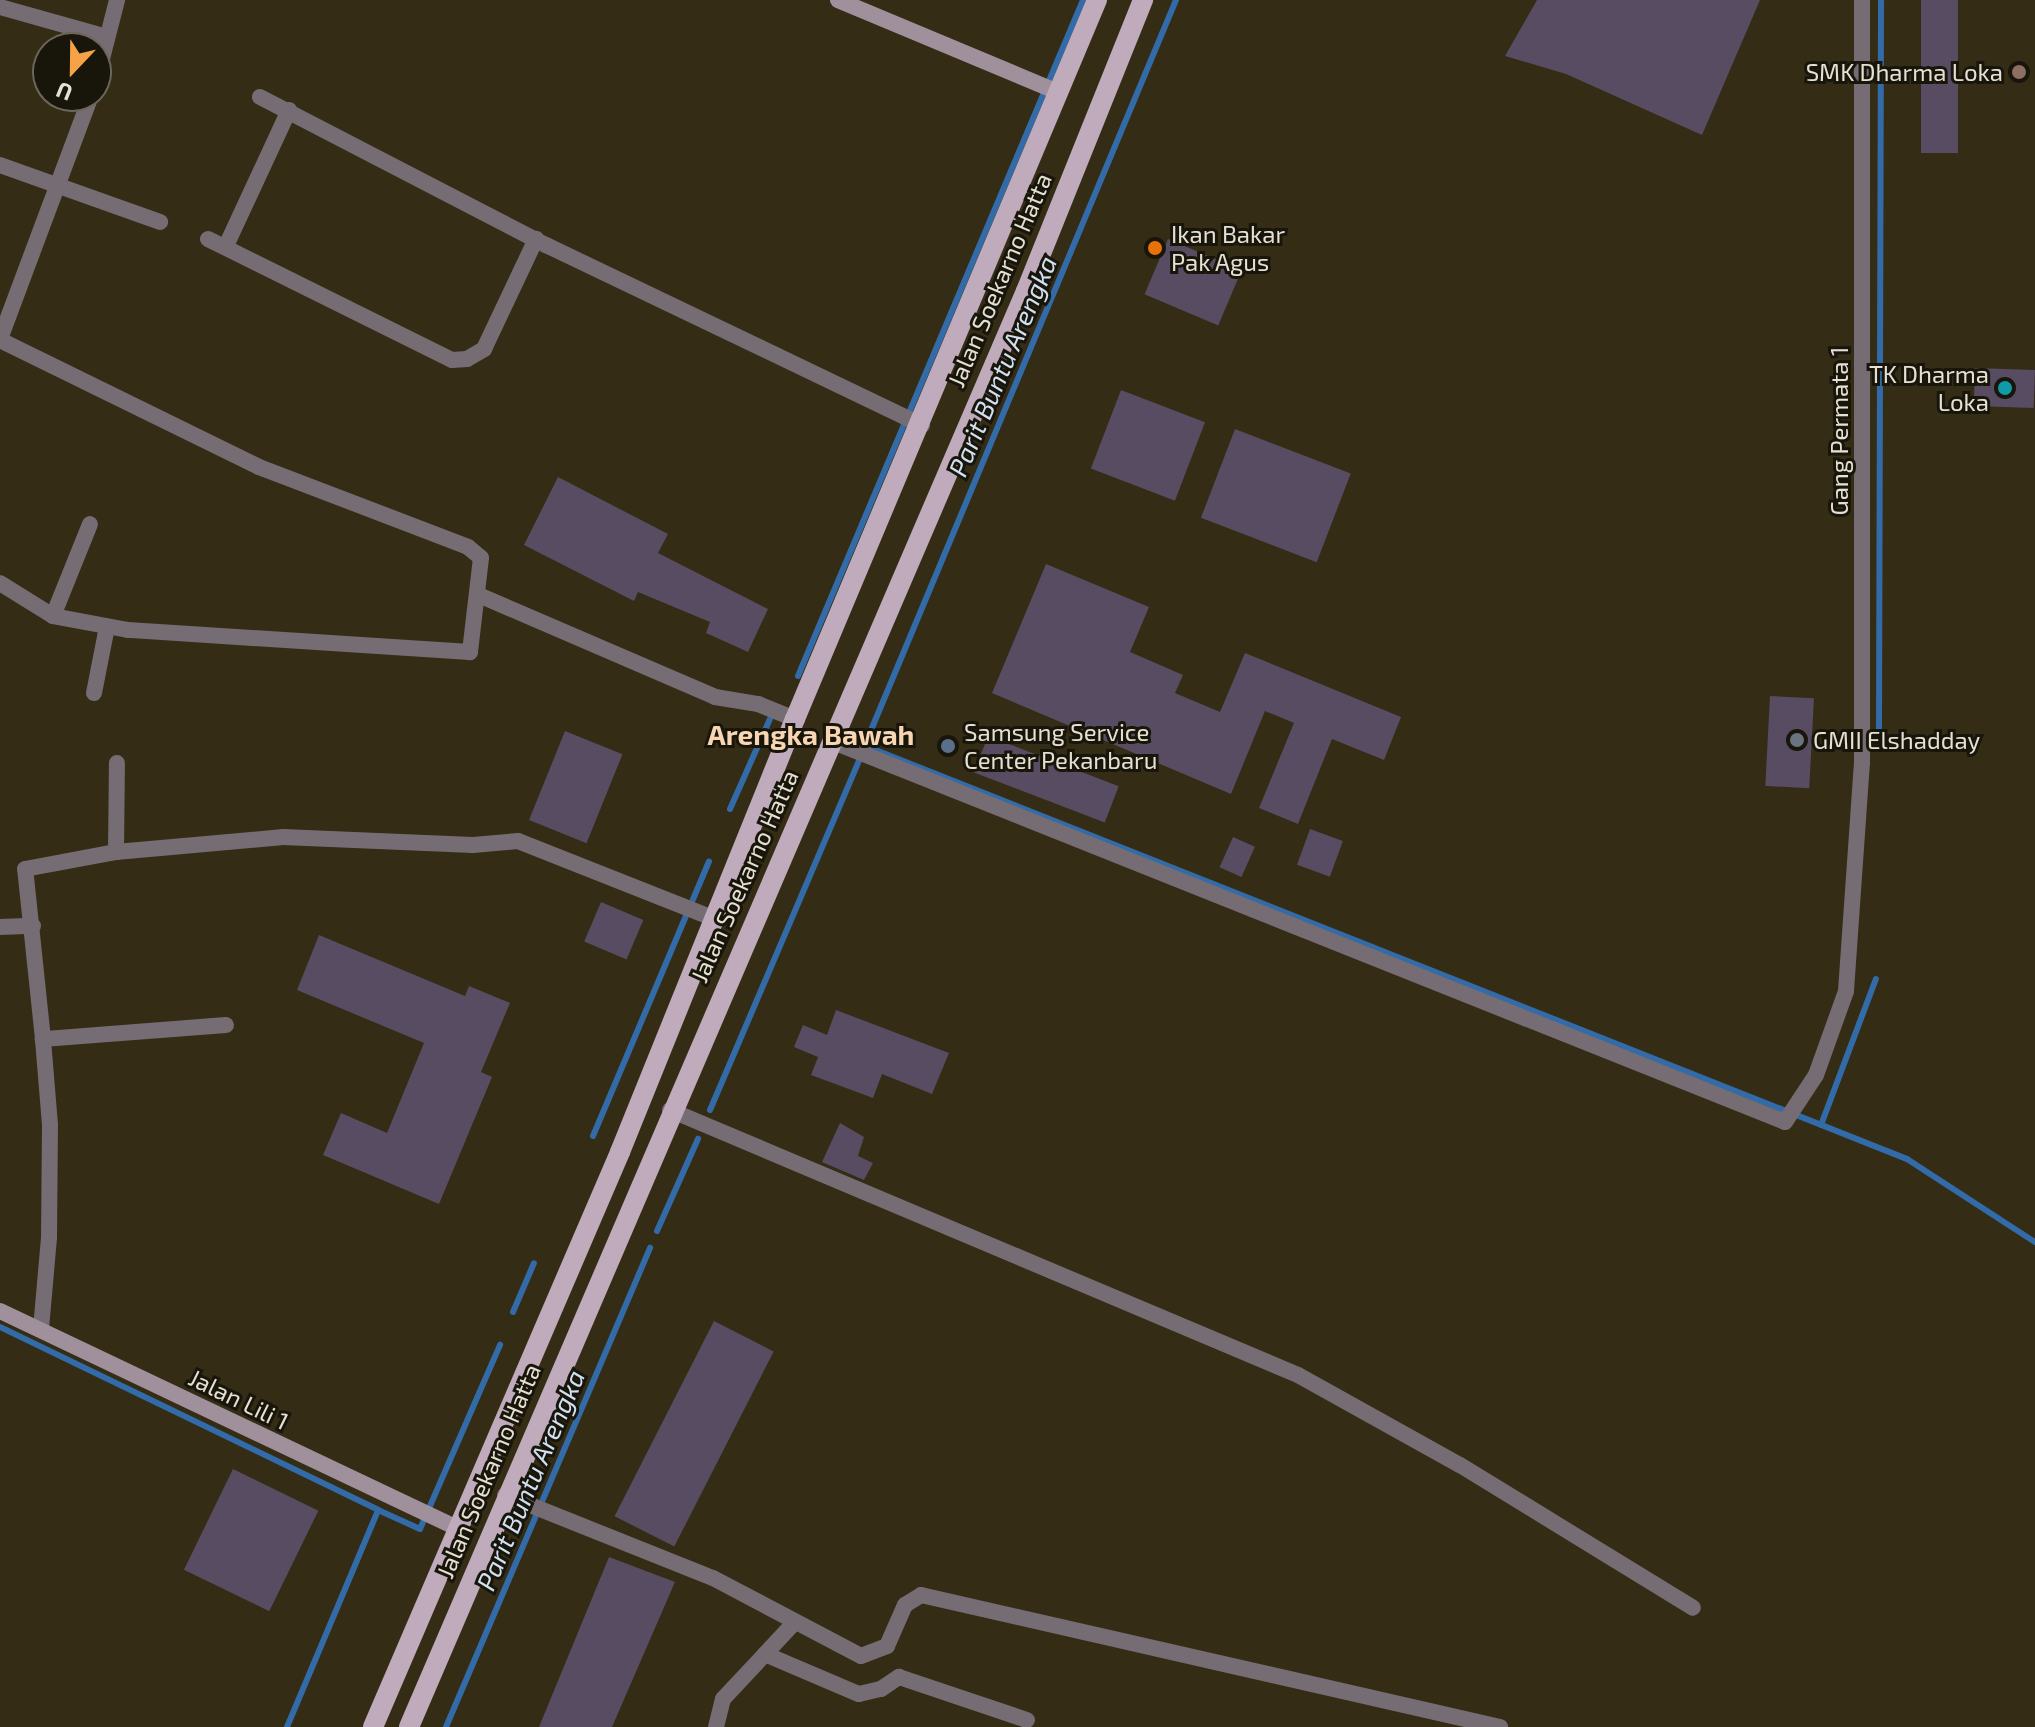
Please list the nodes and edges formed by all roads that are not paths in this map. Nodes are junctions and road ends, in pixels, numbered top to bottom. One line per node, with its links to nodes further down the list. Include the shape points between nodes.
1 (117, 0): 8 (street)
2 (838, 0): 9 (street)
3 (1097, 0): 9 (main road, Jalan Soekarno Hatta)
4 (1143, 0): 28 (main road, Jalan Soekarno Hatta, via 1026,291)
5 (1862, 0): 28 (street, Gang Permata 1, via 1862,763 1846,991 1816,1075 1785,1122)
6 (0, 7): 7 (street)
7 (89, 32)
8 (108, 32)
9 (1055, 91): 20 (main road, Jalan Soekarno Hatta)
10 (260, 97): 11 (street)
11 (289, 110): 17 (street); 18 (street)
12 (85, 112): 14 (street)
13 (0, 165): 14 (street)
14 (60, 184): 15 (street); 19 (street)
15 (160, 222)
16 (208, 239): 18 (street)
17 (536, 239): 18 (street, via 484,349 452,360); 20 (street)
18 (226, 246)
19 (0, 340): 23 (street, via 259,467 476,551 481,558)
20 (915, 422): 27 (main road, Jalan Soekarno Hatta)
21 (90, 524): 24 (street)
22 (0, 583): 24 (street)
23 (481, 596): 25 (street, via 470,652); 27 (street, via 715,697)
24 (53, 616): 25 (street)
25 (107, 627): 26 (street)
26 (94, 693)
27 (787, 715): 31 (main road, Jalan Soekarno Hatta)
28 (831, 741): 36 (main road, Jalan Soekarno Hatta)
29 (117, 763): 30 (street)
30 (116, 852): 31 (street, via 283,837 473,845 518,841); 32 (street, via 25,869)
31 (709, 916): 40 (main road, Jalan Soekarno Hatta)
32 (33, 926): 33 (street); 35 (street)
33 (0, 927)
34 (226, 1025): 35 (street)
35 (43, 1039): 38 (street, via 50,1125)
36 (670, 1110): 39 (main road, Jalan Soekarno Hatta); 41 (street, via 1298,1375 1460,1465)
37 (0, 1311): 38 (street, Jalan Lili 1)
38 (41, 1329): 40 (street, Jalan Lili 1)
39 (505, 1495): 42 (street, via 713,1578); 46 (main road, Jalan Soekarno Hatta)
40 (457, 1528): 45 (main road, Jalan Soekarno Hatta)
41 (1693, 1608)
42 (795, 1622): 43 (street); 48 (street, via 869,1656 887,1646 912,1598 936,1597)
43 (765, 1654): 44 (street, via 859,1694 881,1689 899,1677); 47 (street, via 723,1699)
44 (1027, 1720)
45 (373, 1727)
46 (409, 1727)
47 (716, 1727)
48 (1500, 1727)

